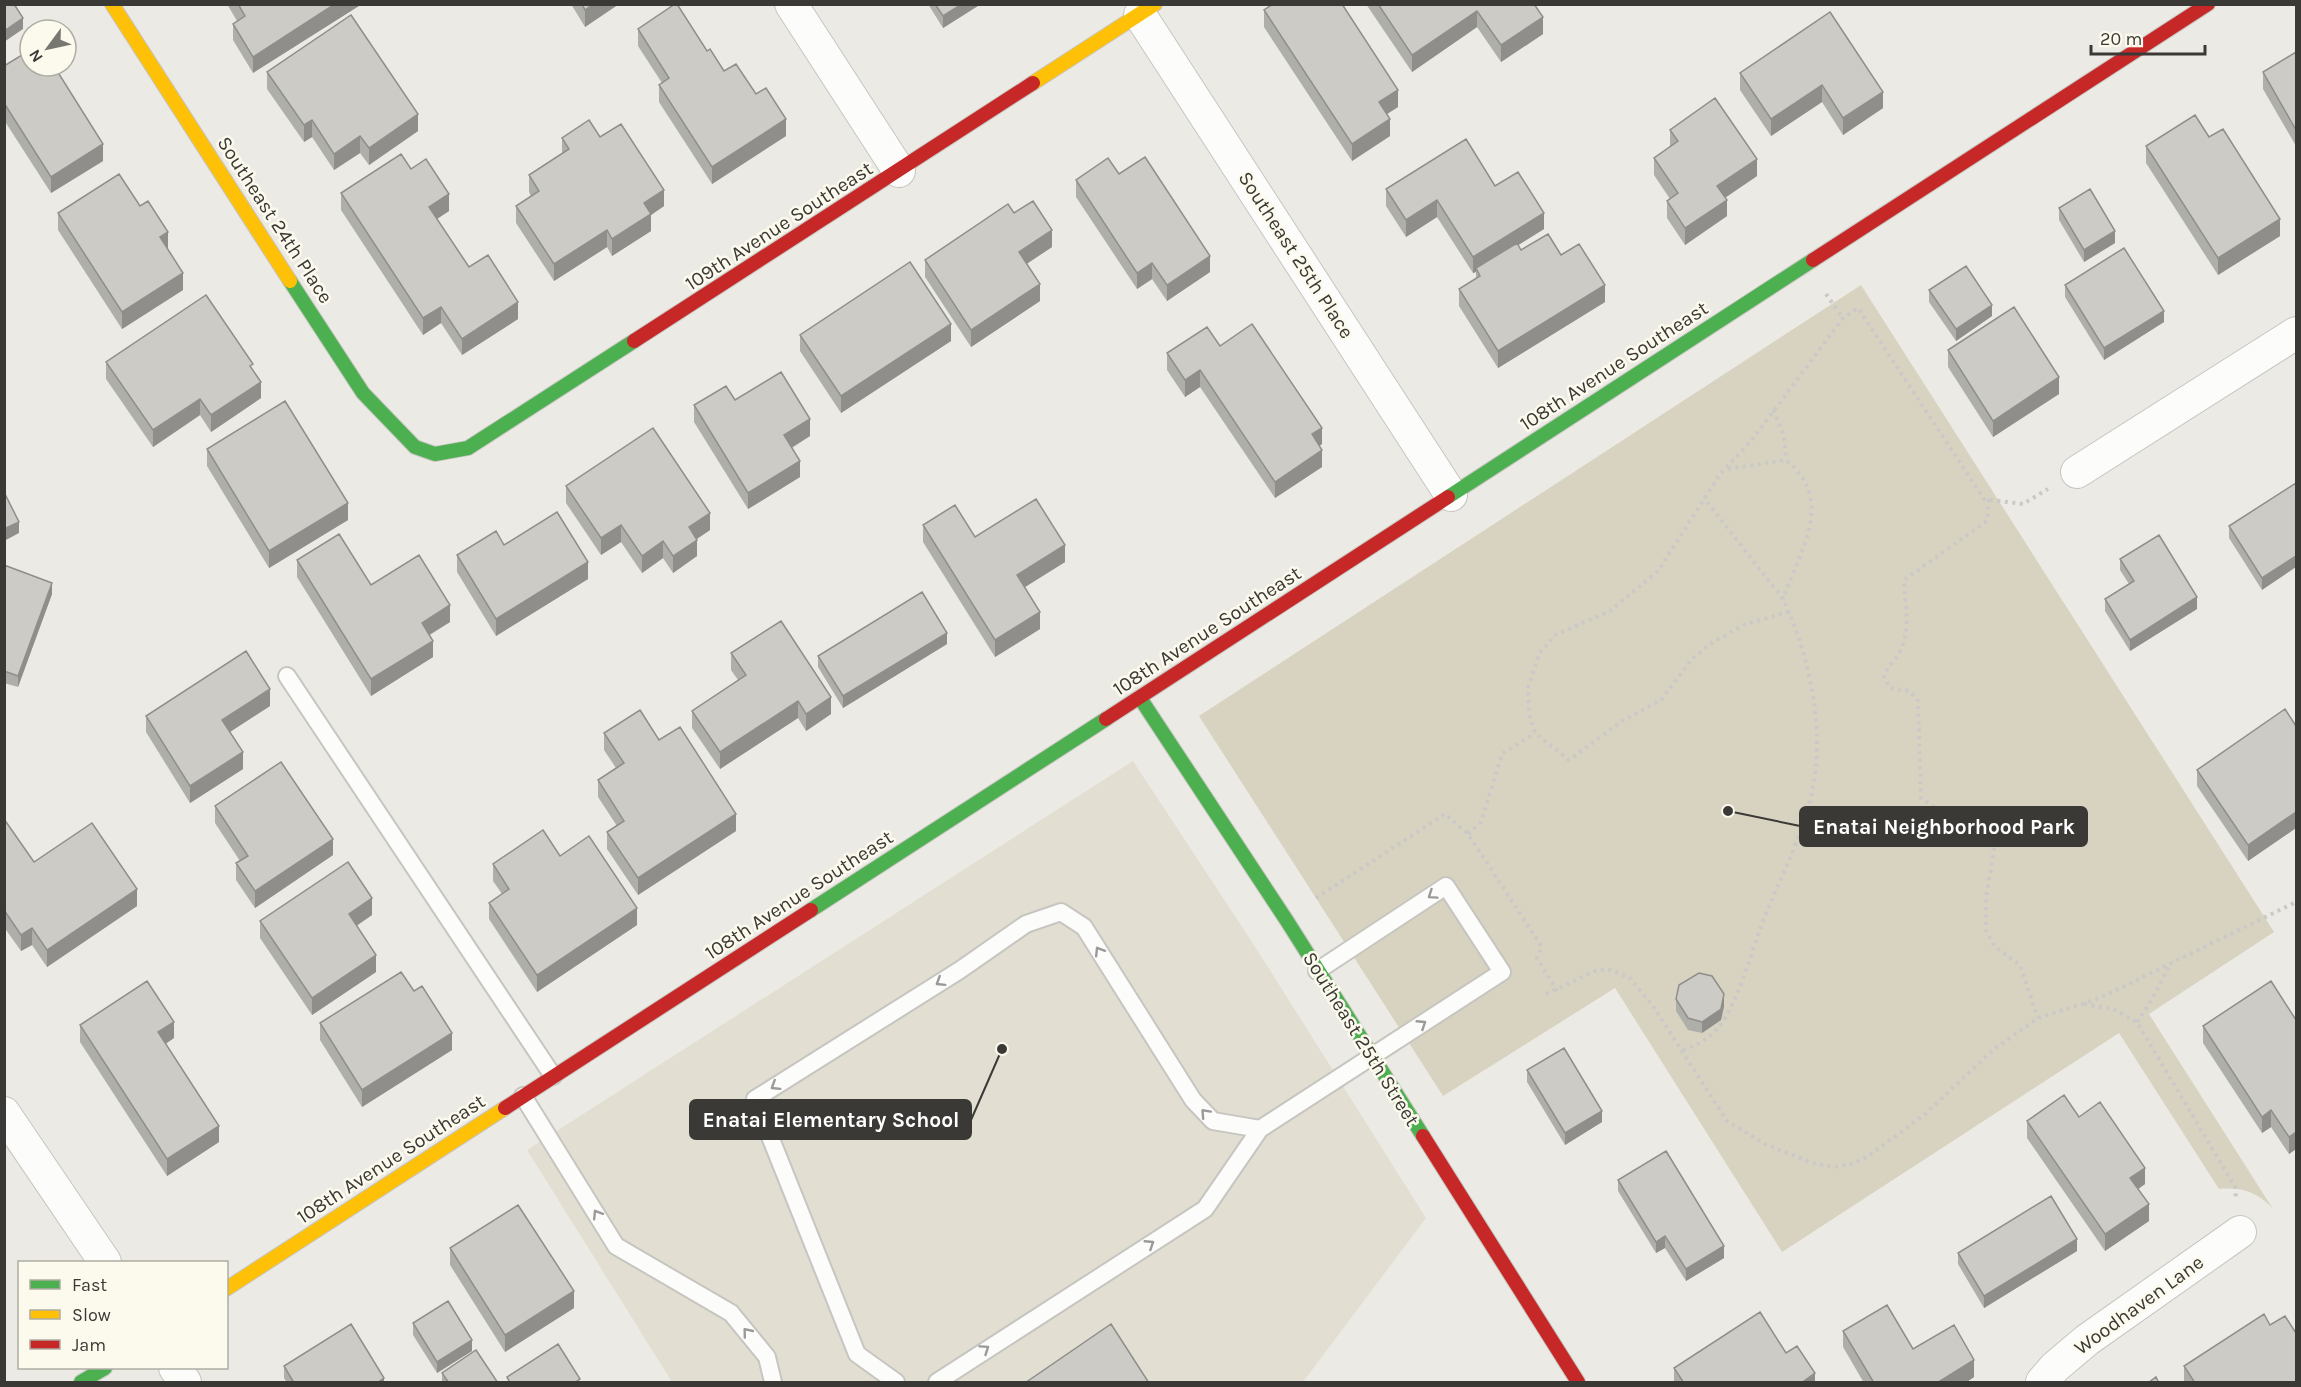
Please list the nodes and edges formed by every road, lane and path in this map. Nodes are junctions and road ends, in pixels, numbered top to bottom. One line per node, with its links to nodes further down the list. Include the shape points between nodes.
1 (112, 4): 8 (street, Southeast 24th Place, via 363,393)
2 (791, 4): 5 (street)
3 (2208, 4): 12 (street, 108th Avenue Southeast)
4 (1147, 10): 5 (street, 109th Avenue Southeast); 12 (street, Southeast 25th Place)
5 (899, 171): 8 (street, 109th Avenue Southeast, via 468,448 435,454)
6 (2296, 333): 11 (street)
7 (1773, 410): 9 (path, via 1784,435); 10 (path); 14 (path, via 1843,318 1858,308 1983,499)
8 (415, 447)
9 (1786, 460): 10 (path); 15 (path, via 1808,485 1813,512)
10 (1727, 469): 13 (path)
11 (2077, 472): 14 (path, via 2023,504)
12 (1452, 495): 18 (street, 108th Avenue Southeast)
13 (1704, 498): 15 (path); 19 (path, via 1658,571 1610,611 1555,635 1539,654 1527,688)
14 (1989, 499): 26 (path, via 1987,521 1904,580 1908,617 1905,639 1884,677 1890,688 1910,691 1918,703 1921,798 1994,848 1986,899 1986,930 1994,946 2020,965)
15 (1783, 599): 16 (path)
16 (1789, 612): 19 (path, via 1746,624 1713,642 1692,659 1661,700 1622,721 1569,760); 28 (path, via 1803,647 1810,684 1816,766 1812,794 1802,831 1723,1021 1706,1040)
17 (287, 676): 30 (lane)
18 (1140, 698): 23 (street, Southeast 25th Street); 30 (street, 108th Avenue Southeast)
19 (1535, 733): 20 (path, via 1502,754 1481,822)
20 (1468, 834)
21 (2296, 902): 22 (path)
22 (2171, 963): 25 (path); 27 (path)
23 (1317, 971): 29 (street, Southeast 25th Street); 29 (lane, one-way to 23, via 1502,972 1452,895 1446,886)
24 (1546, 994): 28 (path, via 1595,972 1619,972 1639,987)
25 (2084, 1004): 26 (path); 27 (path, via 2114,1009)
26 (2038, 1018): 28 (path, via 1867,1157 1834,1167 1812,1163 1765,1144 1727,1121)
27 (2137, 1022): 34 (path, via 2235,1187)
28 (1683, 1050)
29 (1373, 1056): 33 (lane); 44 (street, Southeast 25th Street)
30 (553, 1076): 31 (street, 108th Avenue Southeast)
31 (523, 1096): 36 (street, 108th Avenue Southeast); 41 (lane, one-way to 31, via 767,1357 731,1313 616,1246)
32 (4, 1113): 35 (street)
33 (1260, 1129): 42 (lane, one-way to 42, via 1213,1121 1193,1100 1084,927 1061,912 1026,924 755,1099 857,1354); 43 (lane, one-way to 33, via 1205,1209)
34 (2240, 1232): 45 (street, Woodhaven Lane, via 2087,1340)
35 (104, 1261)
36 (228, 1288)
37 (103, 1369): 39 (street)
38 (176, 1369): 40 (street)
39 (81, 1383)
40 (185, 1383)
41 (773, 1383)
42 (896, 1383)
43 (937, 1383)
44 (1578, 1383)
45 (2042, 1383)

